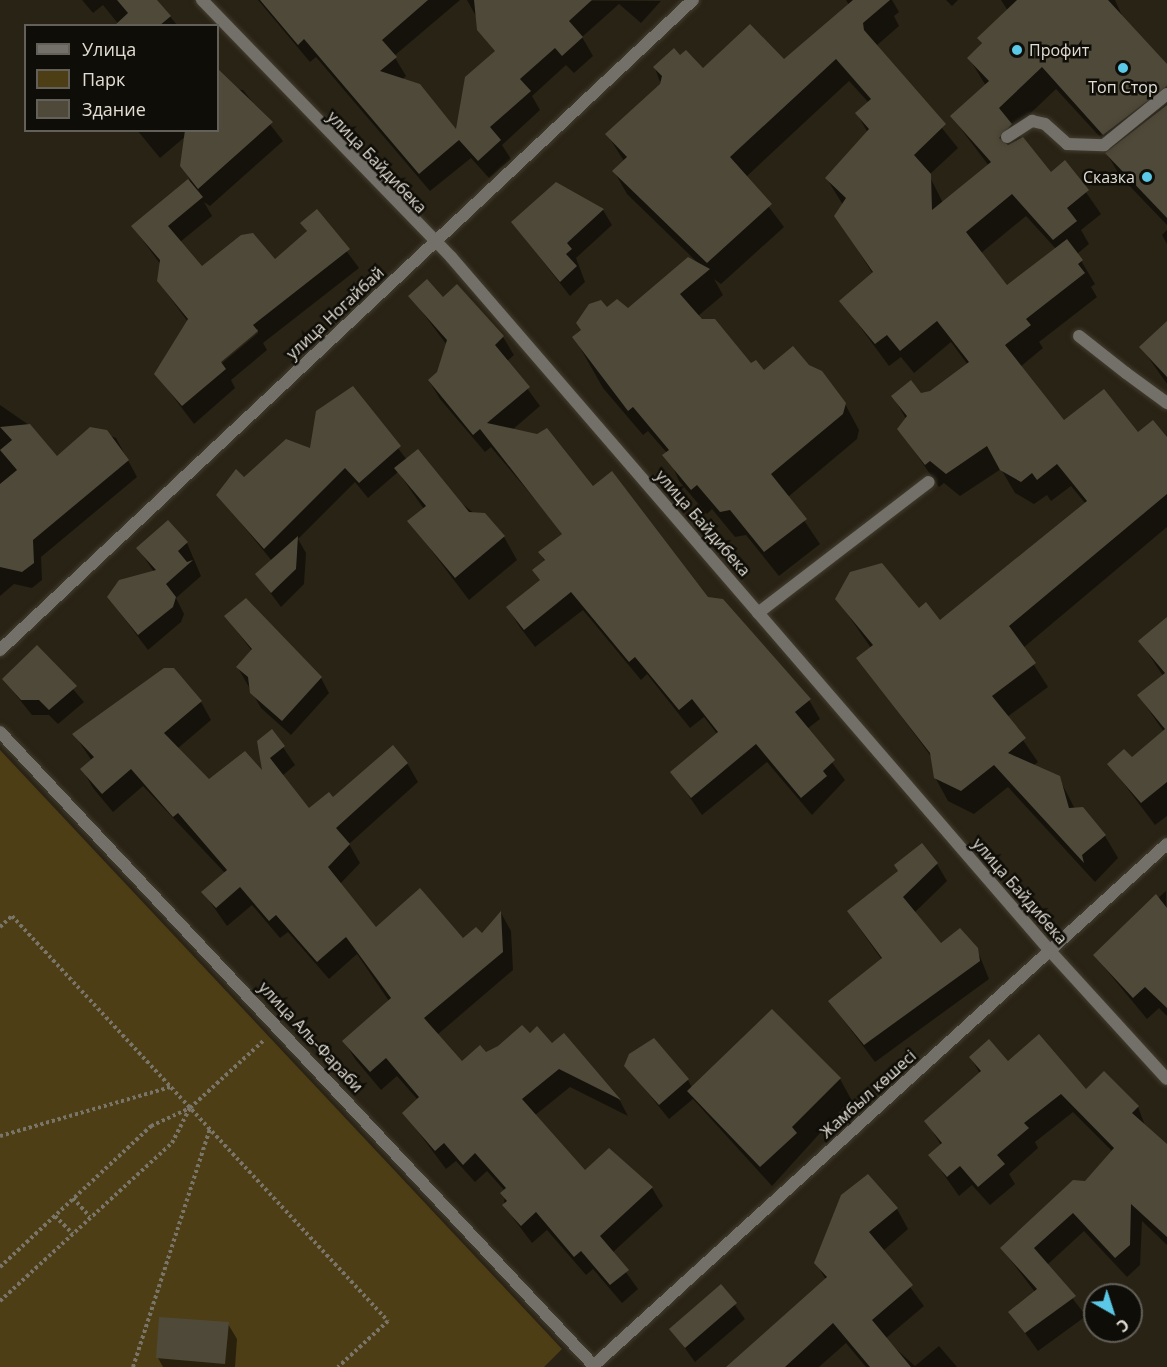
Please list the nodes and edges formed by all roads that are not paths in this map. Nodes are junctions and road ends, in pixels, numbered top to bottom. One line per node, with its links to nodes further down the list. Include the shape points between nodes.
1 (202, 0): 5 (street, улица Байдибека)
2 (693, 0): 5 (street, улица Ногайбай)
3 (1167, 94): 4 (street, via 1104,145 1067,144 1045,124 1032,121)
4 (1007, 136)
5 (434, 243): 9 (street, улица Байдибека); 10 (street, улица Ногайбай)
6 (1078, 336): 7 (street)
7 (1167, 403)
8 (929, 482): 9 (street)
9 (758, 613): 13 (street, улица Байдибека)
10 (0, 650)
11 (0, 732): 15 (street, улица Аль-Фараби)
12 (1167, 844): 13 (street, Жамбыл көшесі)
13 (1050, 951): 14 (street, улица Байдибека); 15 (street, Жамбыл көшесі)
14 (1167, 1079)
15 (593, 1366)

